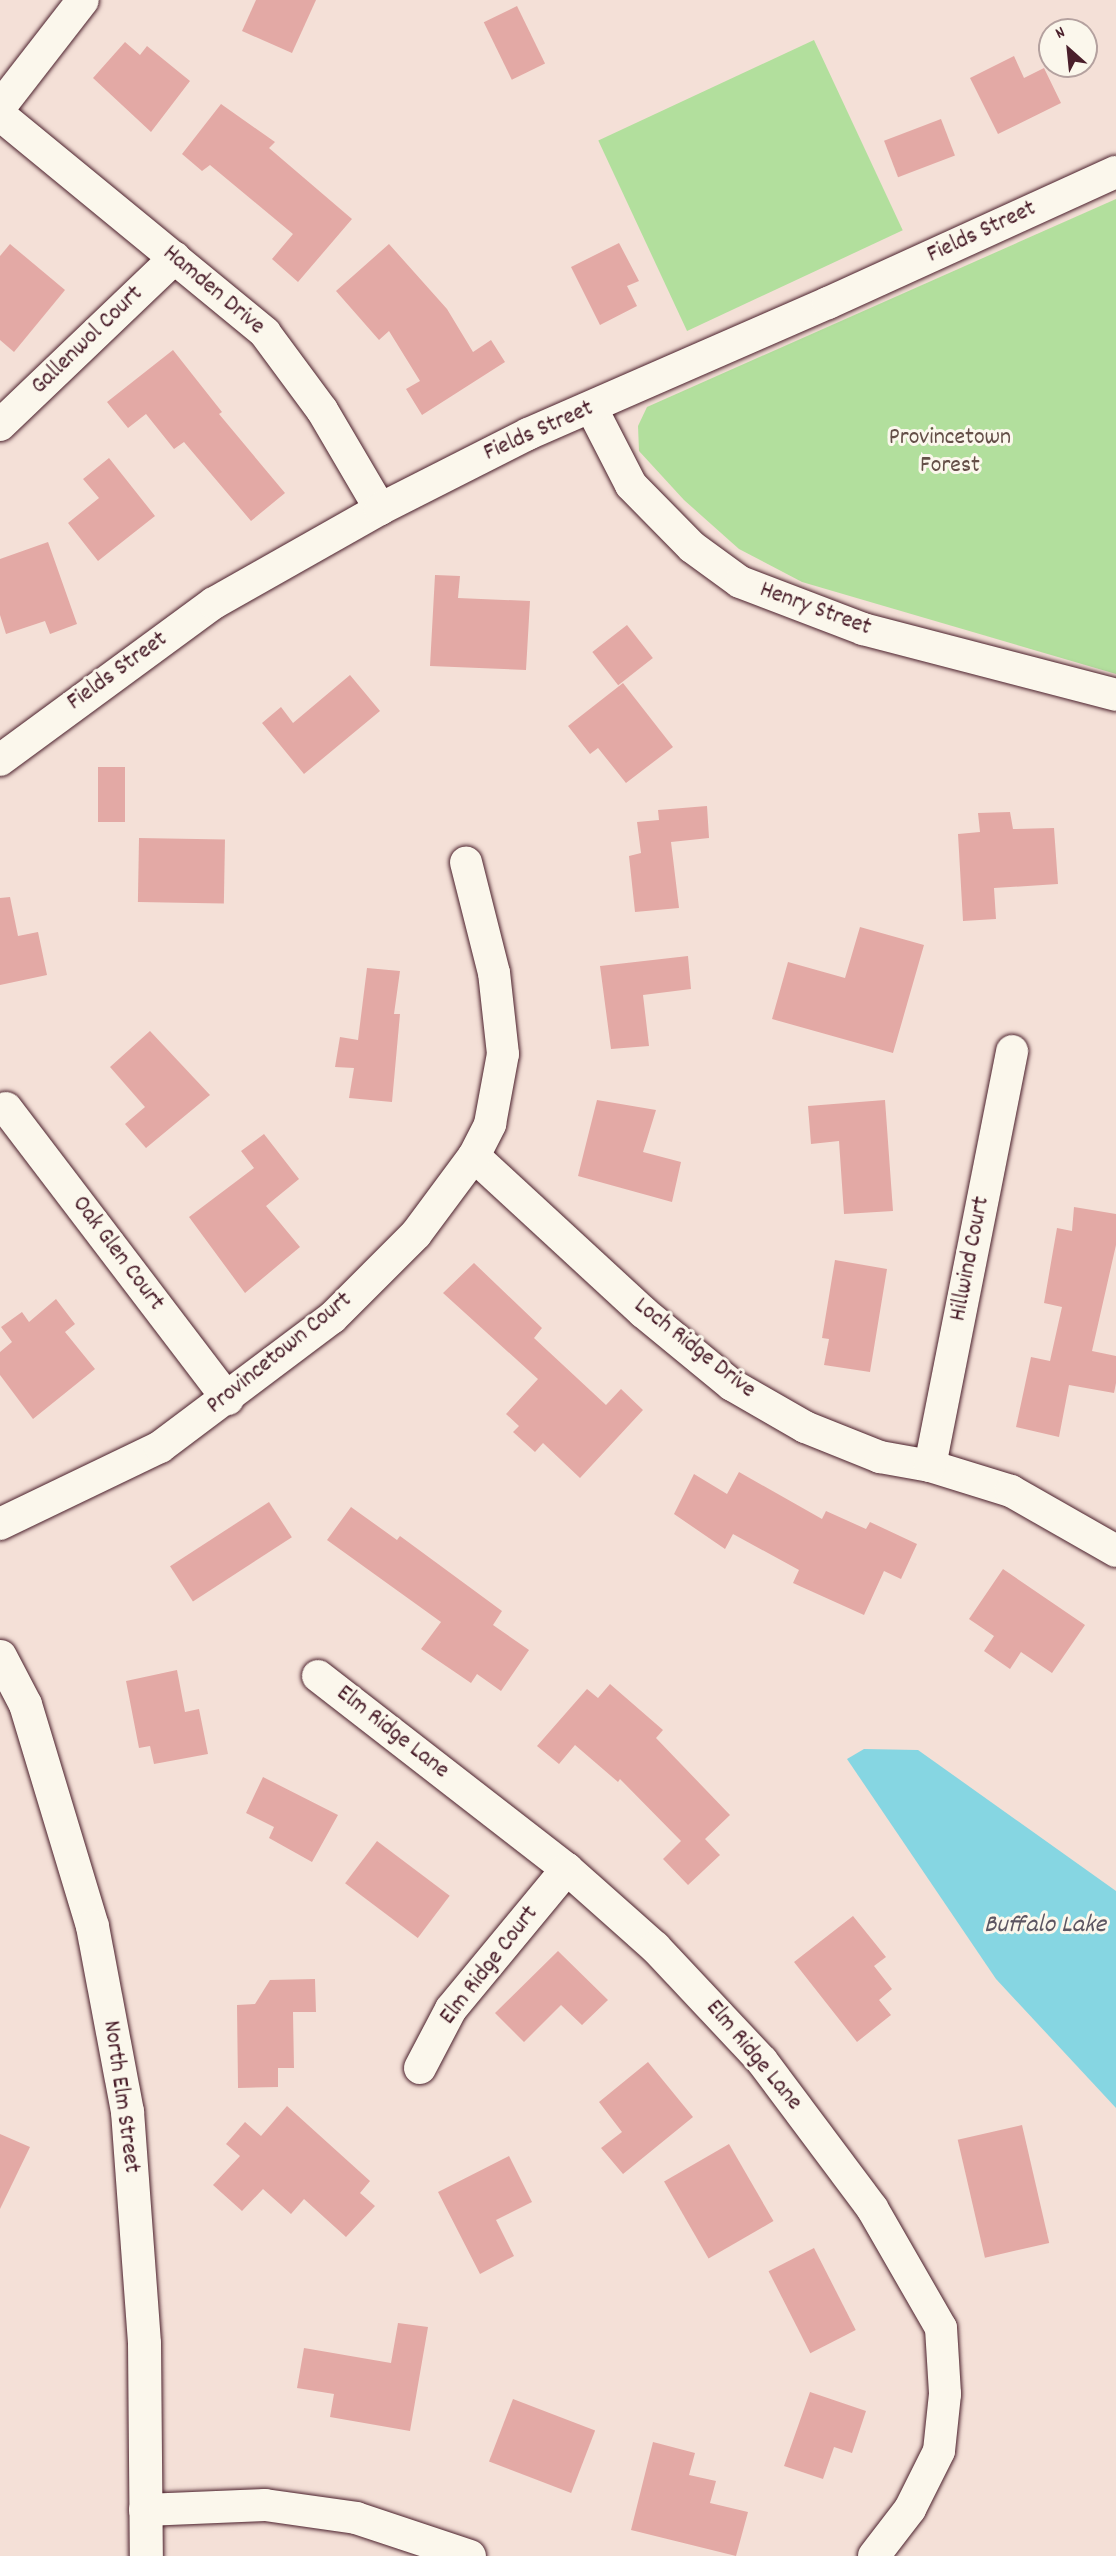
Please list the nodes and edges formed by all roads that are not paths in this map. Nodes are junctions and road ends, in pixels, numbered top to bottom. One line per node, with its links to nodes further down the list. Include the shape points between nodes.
1 (83, 0): 2 (street)
2 (0, 107)
3 (0, 115): 5 (street, Hamden Drive)
4 (1116, 172): 6 (street, Fields Street)
5 (175, 258): 7 (street, Gallenwol Court); 8 (street, Hamden Drive, via 265,333 322,410)
6 (591, 409): 8 (street, Fields Street, via 528,434); 9 (street, Henry Street, via 631,485 692,547 740,582 864,629)
7 (0, 425)
8 (380, 509): 10 (street, Fields Street, via 214,603)
9 (1116, 695)
10 (0, 760)
11 (466, 862): 14 (street, Provincetown Court, via 494,973 503,1053 490,1124)
12 (1012, 1051): 16 (street, Hillwind Court)
13 (6, 1108): 15 (street, Oak Glen Court)
14 (474, 1156): 15 (street, Provincetown Court, via 416,1234 332,1318); 16 (street, Loch Ridge Drive, via 643,1312 732,1385 806,1427 880,1457)
15 (228, 1399): 17 (street, Provincetown Court, via 160,1447)
16 (930, 1466): 18 (street, Loch Ridge Drive, via 1011,1491)
17 (0, 1524)
18 (1116, 1551)
19 (0, 1656): 23 (main road, North Elm Street, via 25,1704 92,1926 127,2111 144,2343)
20 (318, 1676): 21 (street, Elm Ridge Lane)
21 (567, 1869): 22 (street, Elm Ridge Court, via 451,2009); 26 (street, Elm Ridge Lane, via 655,1947 762,2061 872,2208 941,2328 945,2394 939,2451 910,2509)
22 (420, 2068)
23 (145, 2510): 24 (main road, North Elm Street); 25 (street, via 265,2505 356,2518)
24 (146, 2556)
25 (470, 2556)
26 (874, 2556)

